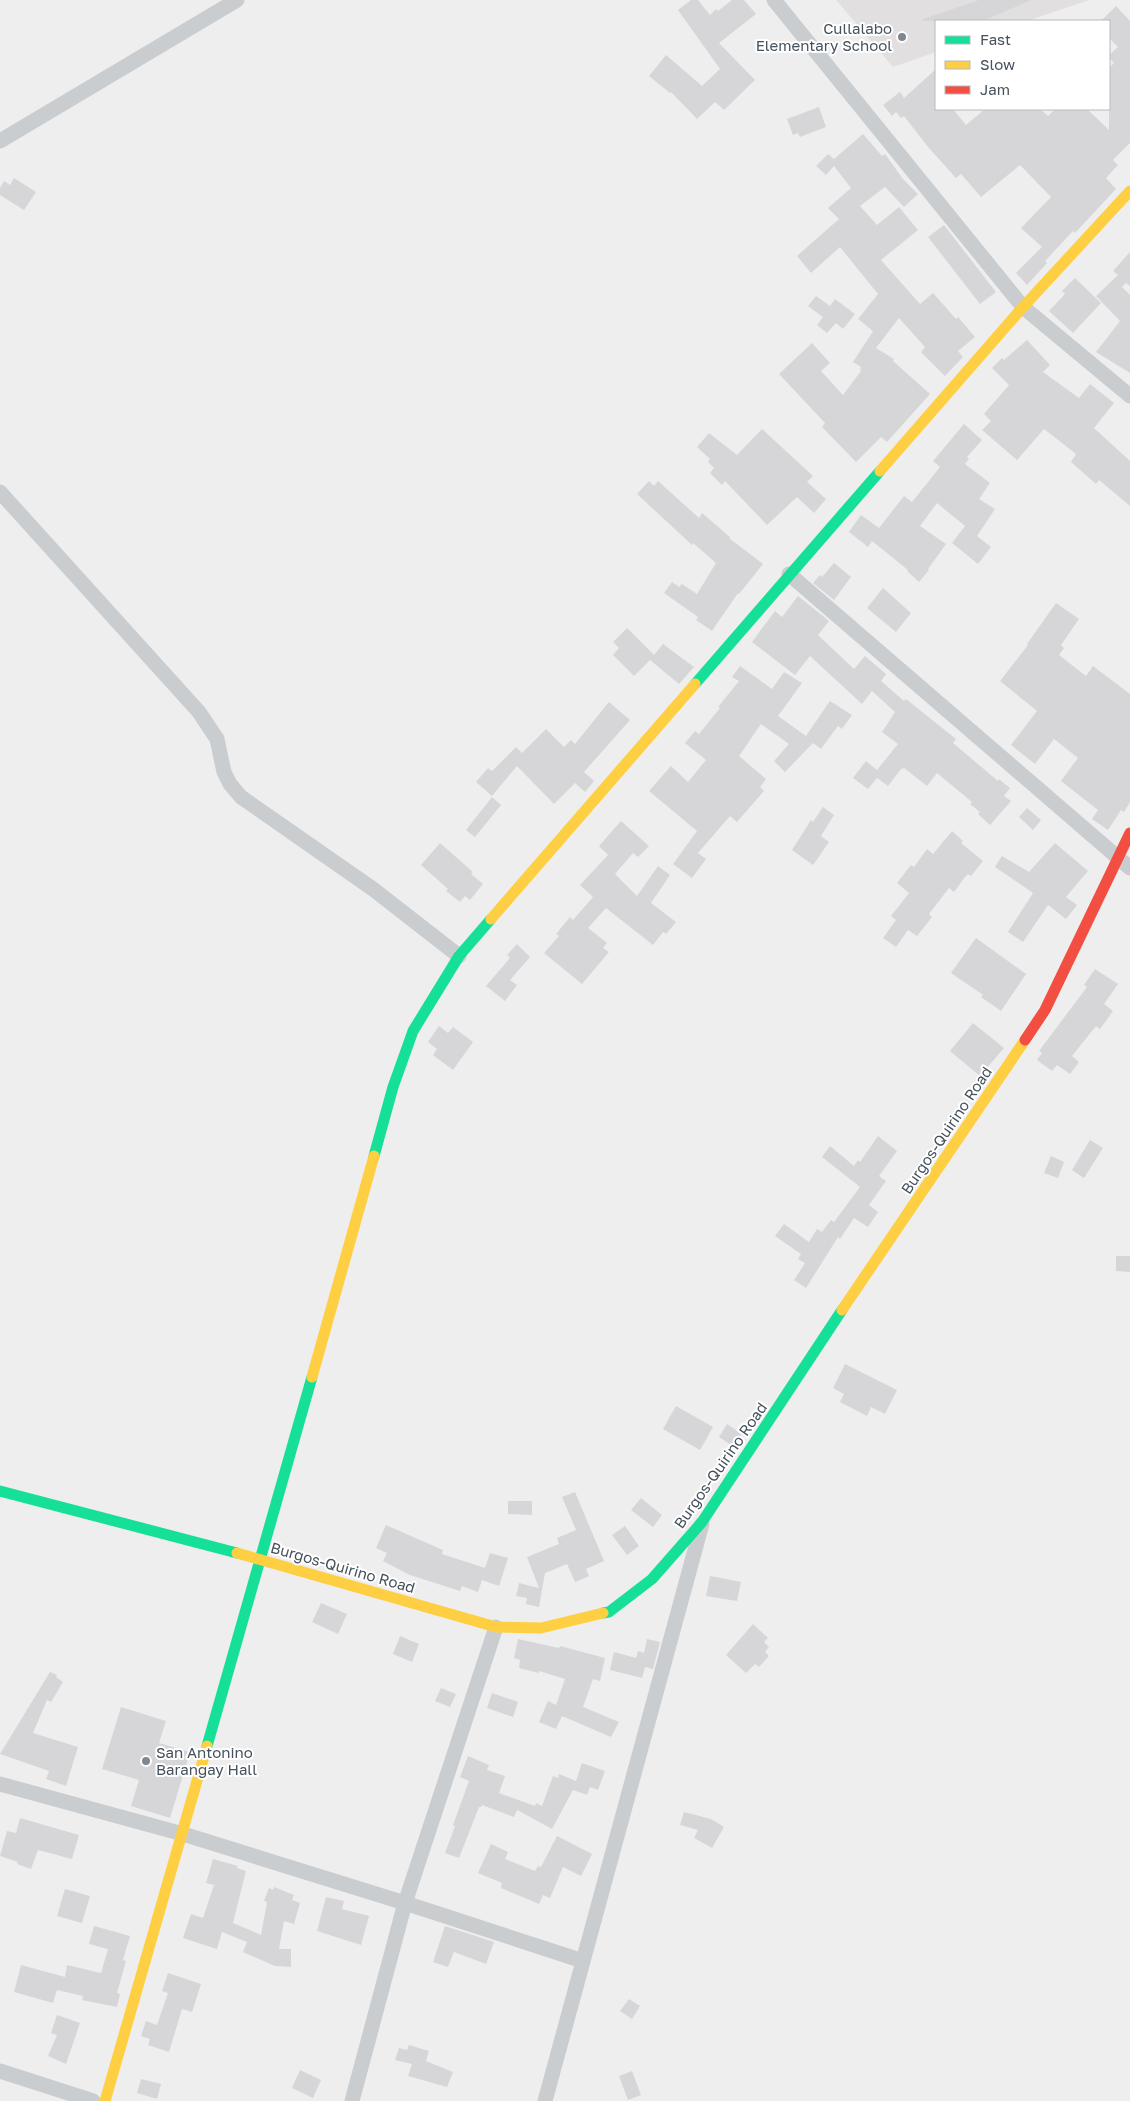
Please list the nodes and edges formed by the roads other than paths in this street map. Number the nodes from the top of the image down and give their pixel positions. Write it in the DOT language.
graph roads {
  1 [pos="237,0"];
  2 [pos="774,0"];
  3 [pos="0,141"];
  4 [pos="1130,191"];
  5 [pos="1023,308"];
  6 [pos="1130,396"];
  7 [pos="0,492"];
  8 [pos="789,574"];
  9 [pos="1130,833"];
  10 [pos="1117,859"];
  11 [pos="1130,868"];
  12 [pos="459,956"];
  13 [pos="0,1491"];
  14 [pos="702,1522"];
  15 [pos="262,1559"];
  16 [pos="496,1627"];
  17 [pos="0,1784"];
  18 [pos="183,1834"];
  19 [pos="405,1902"];
  20 [pos="583,1961"];
  21 [pos="0,2071"];
  22 [pos="93,2101"];
  23 [pos="105,2101"];
  24 [pos="352,2101"];
  25 [pos="544,2101"];
  1 -- 3 [label="street"];
  2 -- 5 [label="street"];
  4 -- 5 [label="street"];
  5 -- 6 [label="street"];
  5 -- 8 [label="street"];
  7 -- 12 [label="street"];
  8 -- 10 [label="street"];
  8 -- 12 [label="street"];
  9 -- 10 [label="street, Burgos-Quirino Road"];
  10 -- 11 [label="street"];
  10 -- 14 [label="street, Burgos-Quirino Road"];
  12 -- 15 [label="street"];
  13 -- 15 [label="street, Burgos-Quirino Road"];
  14 -- 16 [label="street, Burgos-Quirino Road"];
  14 -- 20 [label="street"];
  15 -- 16 [label="street, Burgos-Quirino Road"];
  15 -- 18 [label="street"];
  16 -- 19 [label="street"];
  17 -- 18 [label="street"];
  18 -- 19 [label="street"];
  18 -- 23 [label="street"];
  19 -- 20 [label="street"];
  19 -- 24 [label="street"];
  20 -- 25 [label="street"];
  21 -- 22 [label="street"];
}
